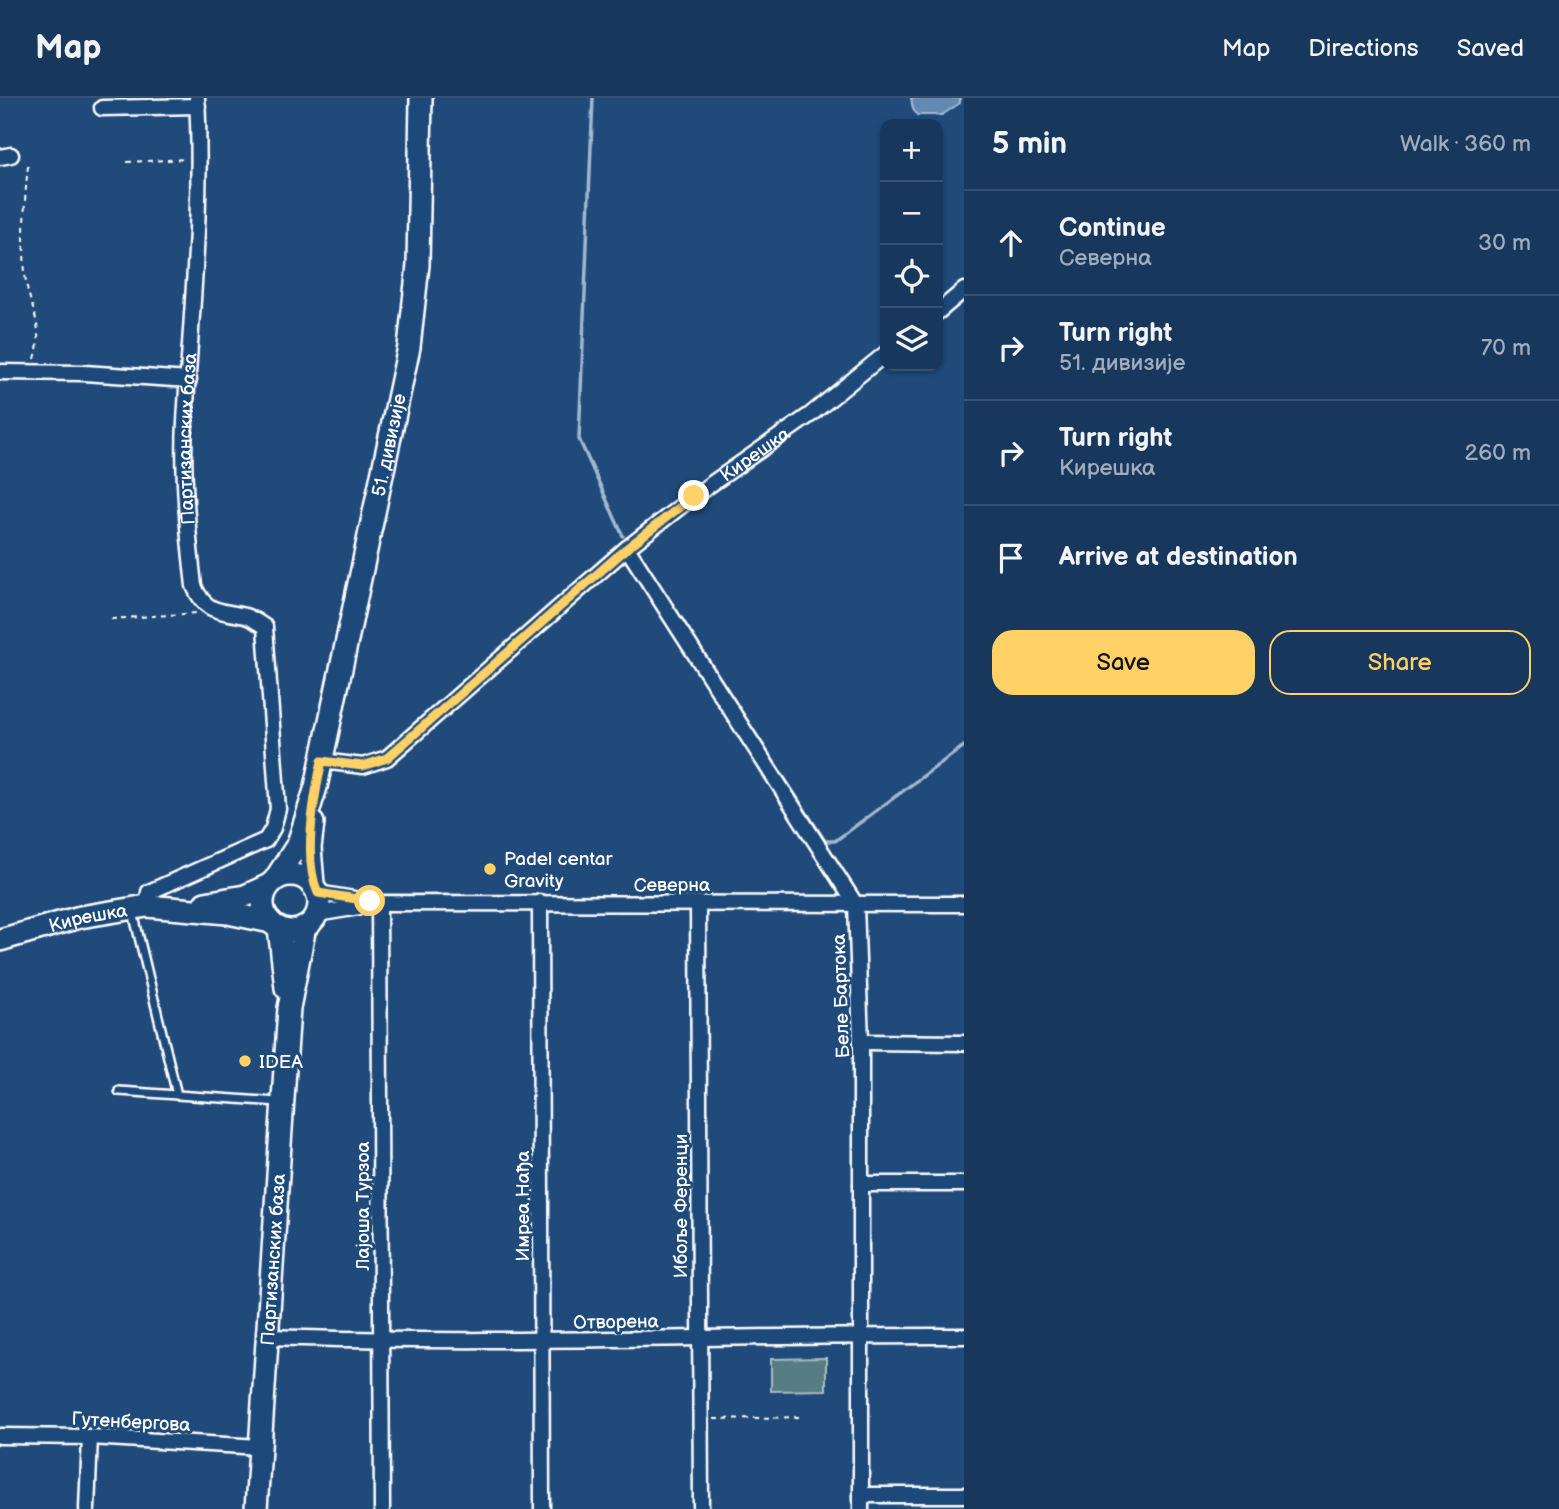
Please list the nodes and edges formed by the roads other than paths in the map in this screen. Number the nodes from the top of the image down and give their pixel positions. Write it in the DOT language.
graph roads {
  1 [pos="421,98"];
  2 [pos="197,102"];
  3 [pos="102,108"];
  4 [pos="964,290"];
  5 [pos="943,308"];
  6 [pos="880,358"];
  7 [pos="0,372"];
  8 [pos="189,380"];
  9 [pos="627,548"];
  10 [pos="322,761"];
  11 [pos="316,786"];
  12 [pos="273,882"];
  13 [pos="540,902"];
  14 [pos="379,903"];
  15 [pos="698,903"];
  16 [pos="964,904"];
  17 [pos="313,905"];
  18 [pos="856,905"];
  19 [pos="140,908"];
  20 [pos="178,908"];
  21 [pos="274,925"];
  22 [pos="0,940"];
  23 [pos="289,1008"];
  24 [pos="861,1042"];
  25 [pos="964,1043"];
  26 [pos="119,1091"];
  27 [pos="177,1095"];
  28 [pos="283,1102"];
  29 [pos="861,1184"];
  30 [pos="964,1184"];
  31 [pos="861,1336"];
  32 [pos="964,1336"];
  33 [pos="268,1337"];
  34 [pos="700,1340"];
  35 [pos="382,1341"];
  36 [pos="542,1341"];
  37 [pos="0,1436"];
  38 [pos="90,1437"];
  39 [pos="260,1447"];
  40 [pos="964,1496"];
  41 [pos="861,1502"];
  42 [pos="87,1509"];
  43 [pos="256,1509"];
  44 [pos="382,1509"];
  45 [pos="542,1509"];
  46 [pos="701,1509"];
  1 -- 10 [label="street, 51. дивизије"];
  2 -- 3 [label="street"];
  2 -- 8 [label="street, Партизанских база"];
  4 -- 5 [label="street"];
  6 -- 9 [label="street, Кирешка"];
  7 -- 8 [label="street"];
  8 -- 19 [label="street, Партизанских база"];
  9 -- 10 [label="street, Кирешка"];
  9 -- 18 [label="street"];
  10 -- 11 [label="street, 51. дивизије"];
  11 -- 12 [label="street, 51. дивизије"];
  11 -- 17 [label="street, 51. дивизије"];
  12 -- 17 [label="street"];
  12 -- 20 [label="street, Кирешка"];
  12 -- 21 [label="street"];
  13 -- 14 [label="street, Северна"];
  13 -- 15 [label="street, Северна"];
  13 -- 36 [label="street, Имреа Нађа"];
  14 -- 17 [label="street, Северна"];
  14 -- 17 [label="street, Северна"];
  14 -- 35 [label="street, Лајоша Турзоа"];
  15 -- 18 [label="street, Северна"];
  15 -- 34 [label="street, Ибоље Ференци"];
  16 -- 18 [label="street, Северна"];
  17 -- 21 [label="street"];
  17 -- 23 [label="street, Партизанских база"];
  18 -- 24 [label="street, Беле Бартока"];
  19 -- 20 [label="street, Кирешка"];
  19 -- 22 [label="street, Кирешка"];
  19 -- 27 [label="lane"];
  20 -- 21 [label="street, Кирешка"];
  21 -- 23 [label="street, Партизанских база"];
  23 -- 28 [label="street, Партизанских база"];
  24 -- 25 [label="street"];
  24 -- 29 [label="street, Беле Бартока"];
  26 -- 27 [label="lane"];
  27 -- 28 [label="lane"];
  28 -- 33 [label="street, Партизанских база"];
  29 -- 30 [label="street"];
  29 -- 31 [label="street, Беле Бартока"];
  31 -- 32 [label="street, Отворена"];
  31 -- 34 [label="street, Отворена"];
  31 -- 41 [label="street, Беле Бартока"];
  33 -- 35 [label="street, Отворена"];
  33 -- 39 [label="street, Партизанских база"];
  34 -- 36 [label="street, Отворена"];
  34 -- 46 [label="street, Ибоље Ференци"];
  35 -- 36 [label="street, Отворена"];
  35 -- 44 [label="street, Лајоша Турзоа"];
  36 -- 45 [label="street, Имреа Нађа"];
  37 -- 38 [label="street, Гутенбергова"];
  38 -- 39 [label="street, Гутенбергова"];
  38 -- 42 [label="street"];
  39 -- 43 [label="street, Партизанских база"];
  40 -- 41 [label="street"];
}
